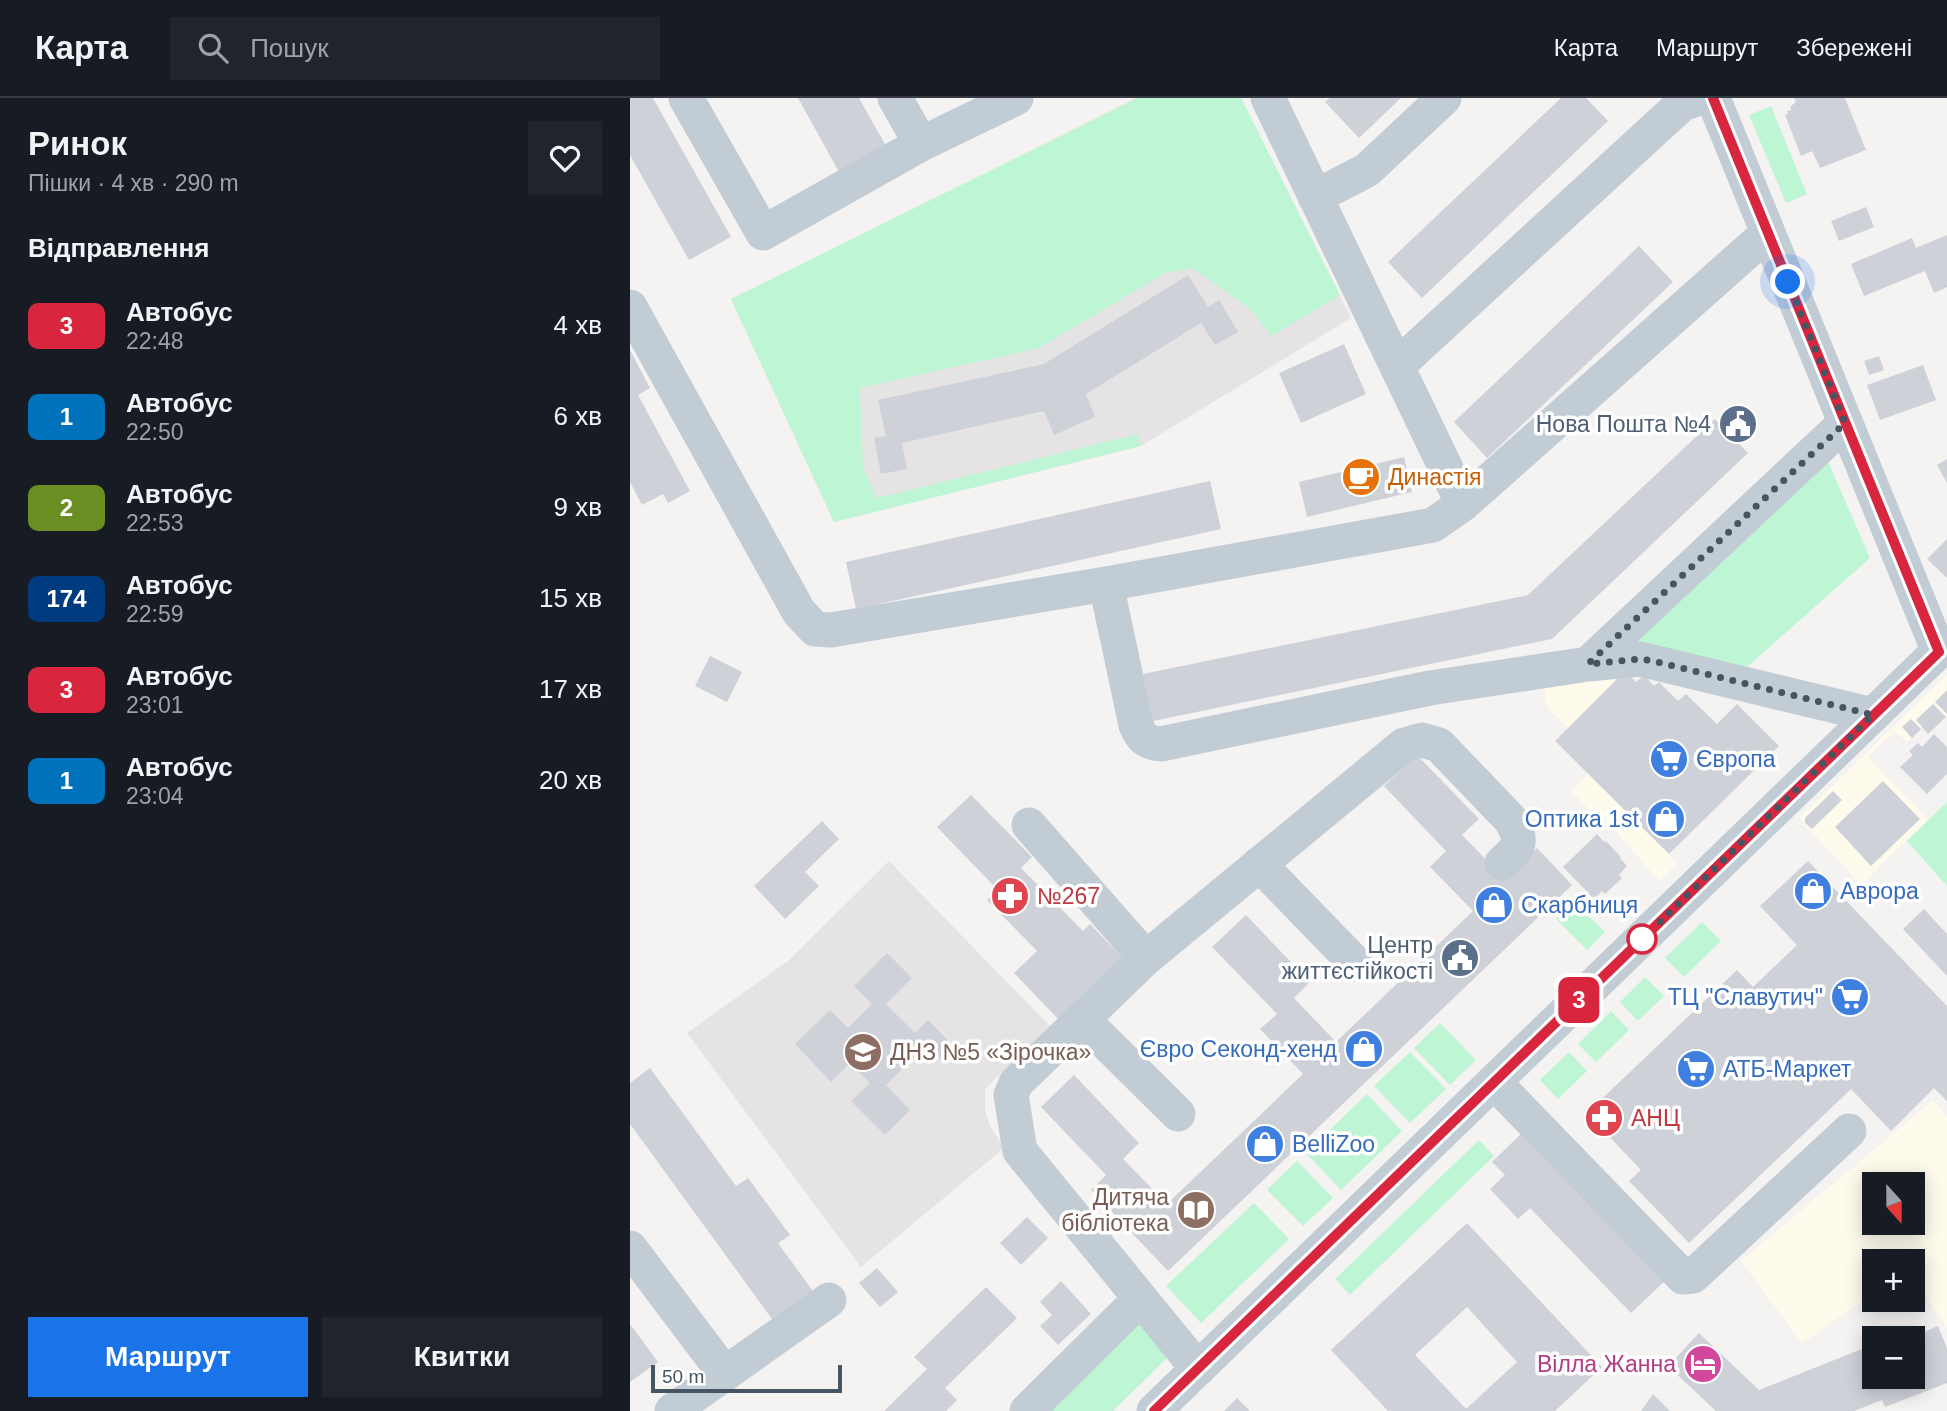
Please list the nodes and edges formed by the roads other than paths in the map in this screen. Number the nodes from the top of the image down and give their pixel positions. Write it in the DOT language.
graph roads {
  1 [pos="686,98"];
  2 [pos="895,98"];
  3 [pos="1016,98"];
  4 [pos="1268,98"];
  5 [pos="1444,98"];
  6 [pos="1700,98"];
  7 [pos="1713,98"];
  8 [pos="920,144"];
  9 [pos="1315,197"];
  10 [pos="1768,233"];
  11 [pos="630,307"];
  12 [pos="1397,366"];
  13 [pos="1845,423"];
  14 [pos="1463,504"];
  15 [pos="1106,584"];
  16 [pos="1943,647"];
  17 [pos="1588,664"];
  18 [pos="1873,715"];
  19 [pos="1029,825"];
  20 [pos="1502,863"];
  21 [pos="1259,864"];
  22 [pos="1146,958"];
  23 [pos="1356,964"];
  24 [pos="1082,1019"];
  25 [pos="1494,1083"];
  26 [pos="1178,1114"];
  27 [pos="1849,1132"];
  28 [pos="630,1248"];
  29 [pos="1140,1299"];
  30 [pos="829,1300"];
  31 [pos="1198,1368"];
  32 [pos="725,1374"];
  33 [pos="672,1411"];
  34 [pos="1027,1411"];
  35 [pos="1154,1411"];
  1 -- 8 [label="street"];
  2 -- 8 [label="street"];
  3 -- 8 [label="street"];
  4 -- 9 [label="street"];
  5 -- 9 [label="street"];
  6 -- 12 [label="street"];
  7 -- 10 [label="street"];
  9 -- 12 [label="street"];
  10 -- 13 [label="street"];
  10 -- 14 [label="street"];
  11 -- 15 [label="street"];
  12 -- 14 [label="street"];
  13 -- 16 [label="street"];
  13 -- 17 [label="street"];
  14 -- 15 [label="street"];
  15 -- 17 [label="street"];
  16 -- 18 [label="street"];
  17 -- 18 [label="street"];
  18 -- 25 [label="street"];
  19 -- 22 [label="street"];
  20 -- 21 [label="street"];
  21 -- 22 [label="street"];
  21 -- 23 [label="street"];
  22 -- 24 [label="street"];
  24 -- 26 [label="street"];
  24 -- 29 [label="street"];
  25 -- 27 [label="street"];
  25 -- 31 [label="street"];
  28 -- 32 [label="street"];
  29 -- 31 [label="street"];
  29 -- 34 [label="street"];
  30 -- 32 [label="street"];
  31 -- 35 [label="street"];
  32 -- 33 [label="street"];
}
